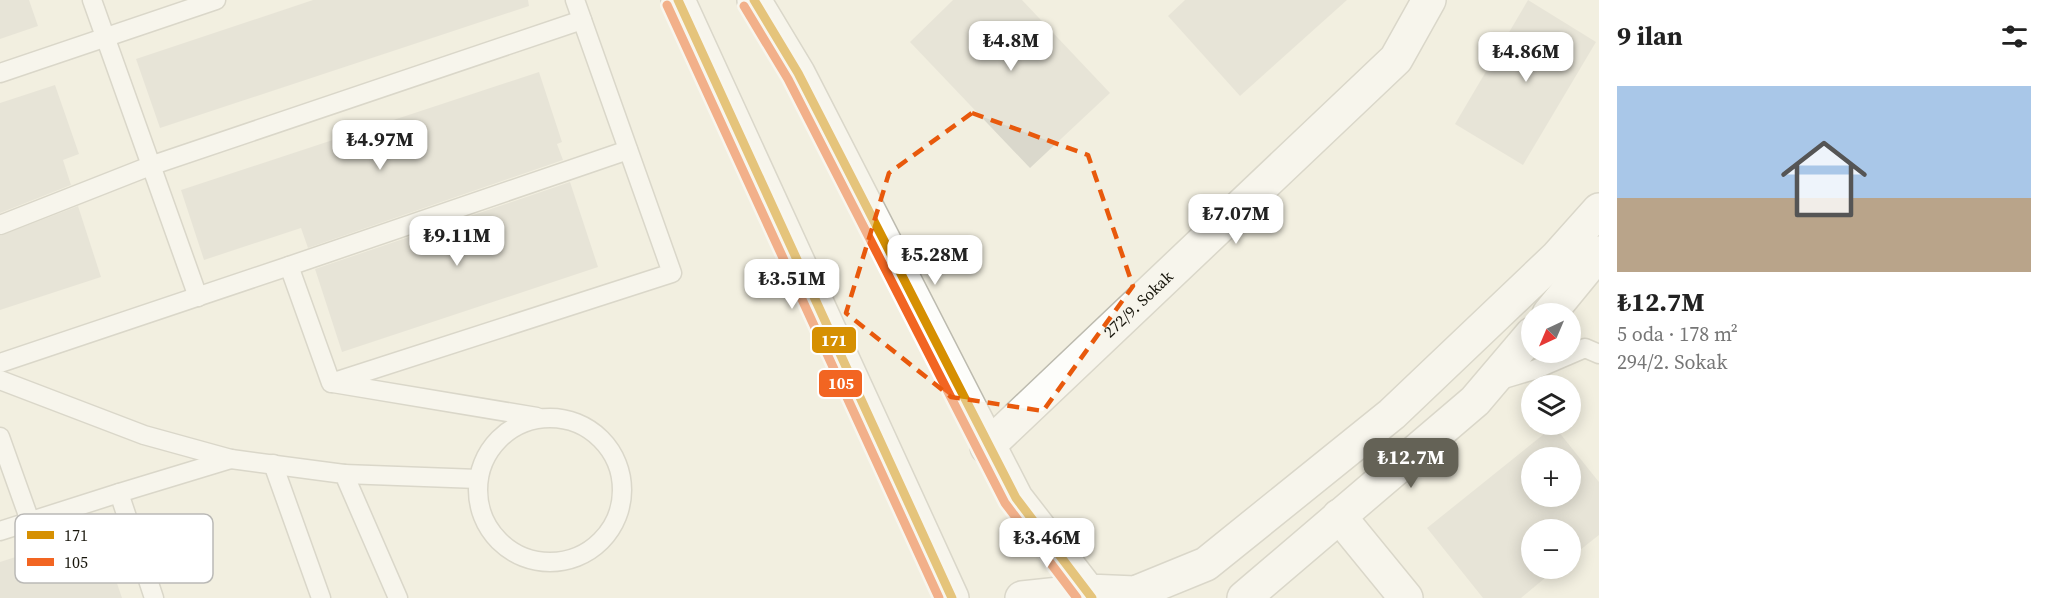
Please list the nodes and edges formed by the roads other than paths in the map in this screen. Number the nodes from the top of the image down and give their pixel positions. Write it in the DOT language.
graph roads {
  1 [pos="92,0"];
  2 [pos="216,0"];
  3 [pos="575,0"];
  4 [pos="678,0"];
  5 [pos="754,0"];
  6 [pos="1429,0"];
  7 [pos="582,20"];
  8 [pos="105,37"];
  9 [pos="0,73"];
  10 [pos="628,150"];
  11 [pos="150,166"];
  12 [pos="1599,210"];
  13 [pos="0,225"];
  14 [pos="1599,254"];
  15 [pos="289,266"];
  16 [pos="198,297"];
  17 [pos="1558,303"];
  18 [pos="1521,347"];
  19 [pos="1599,354"];
  20 [pos="0,363"];
  21 [pos="0,380"];
  22 [pos="331,383"];
  23 [pos="1491,383"];
  24 [pos="541,418"];
  25 [pos="0,436"];
  26 [pos="987,447"];
  27 [pos="231,459"];
  28 [pos="273,464"];
  29 [pos="344,474"];
  30 [pos="478,479"];
  31 [pos="118,493"];
  32 [pos="28,514"];
  33 [pos="52,514"];
  34 [pos="125,514"];
  35 [pos="1339,516"];
  36 [pos="15,526"];
  37 [pos="0,531"];
  38 [pos="149,583"];
  39 [pos="1090,594"];
  40 [pos="154,598"];
  41 [pos="321,598"];
  42 [pos="398,598"];
  43 [pos="952,598"];
  44 [pos="1022,598"];
  45 [pos="1244,598"];
  46 [pos="1406,598"];
  1 -- 8 [label="lane"];
  2 -- 8 [label="lane"];
  3 -- 7 [label="lane"];
  4 -- 43 [label="street"];
  5 -- 26 [label="street"];
  6 -- 26 [label="street, 272/9. Sokak"];
  7 -- 10 [label="lane"];
  7 -- 11 [label="lane"];
  8 -- 9 [label="lane"];
  8 -- 11 [label="lane"];
  10 -- 15 [label="lane"];
  10 -- 22 [label="lane"];
  11 -- 13 [label="lane"];
  11 -- 16 [label="lane"];
  12 -- 39 [label="street"];
  14 -- 17 [label="street"];
  15 -- 16 [label="lane"];
  15 -- 22 [label="lane"];
  16 -- 20 [label="lane"];
  18 -- 23 [label="street"];
  19 -- 23 [label="lane"];
  21 -- 27 [label="lane"];
  22 -- 24 [label="lane"];
  23 -- 35 [label="street"];
  24 -- 30 [label="lane"];
  24 -- 30 [label="lane"];
  25 -- 32 [label="lane"];
  26 -- 39 [label="street"];
  27 -- 28 [label="lane"];
  27 -- 31 [label="lane"];
  28 -- 29 [label="lane"];
  28 -- 41 [label="lane"];
  29 -- 30 [label="lane"];
  29 -- 42 [label="lane"];
  31 -- 33 [label="lane"];
  31 -- 34 [label="lane"];
  35 -- 45 [label="street"];
  35 -- 46 [label="street"];
  36 -- 37 [label="lane"];
  38 -- 40 [label="lane"];
  39 -- 44 [label="street"];
}
